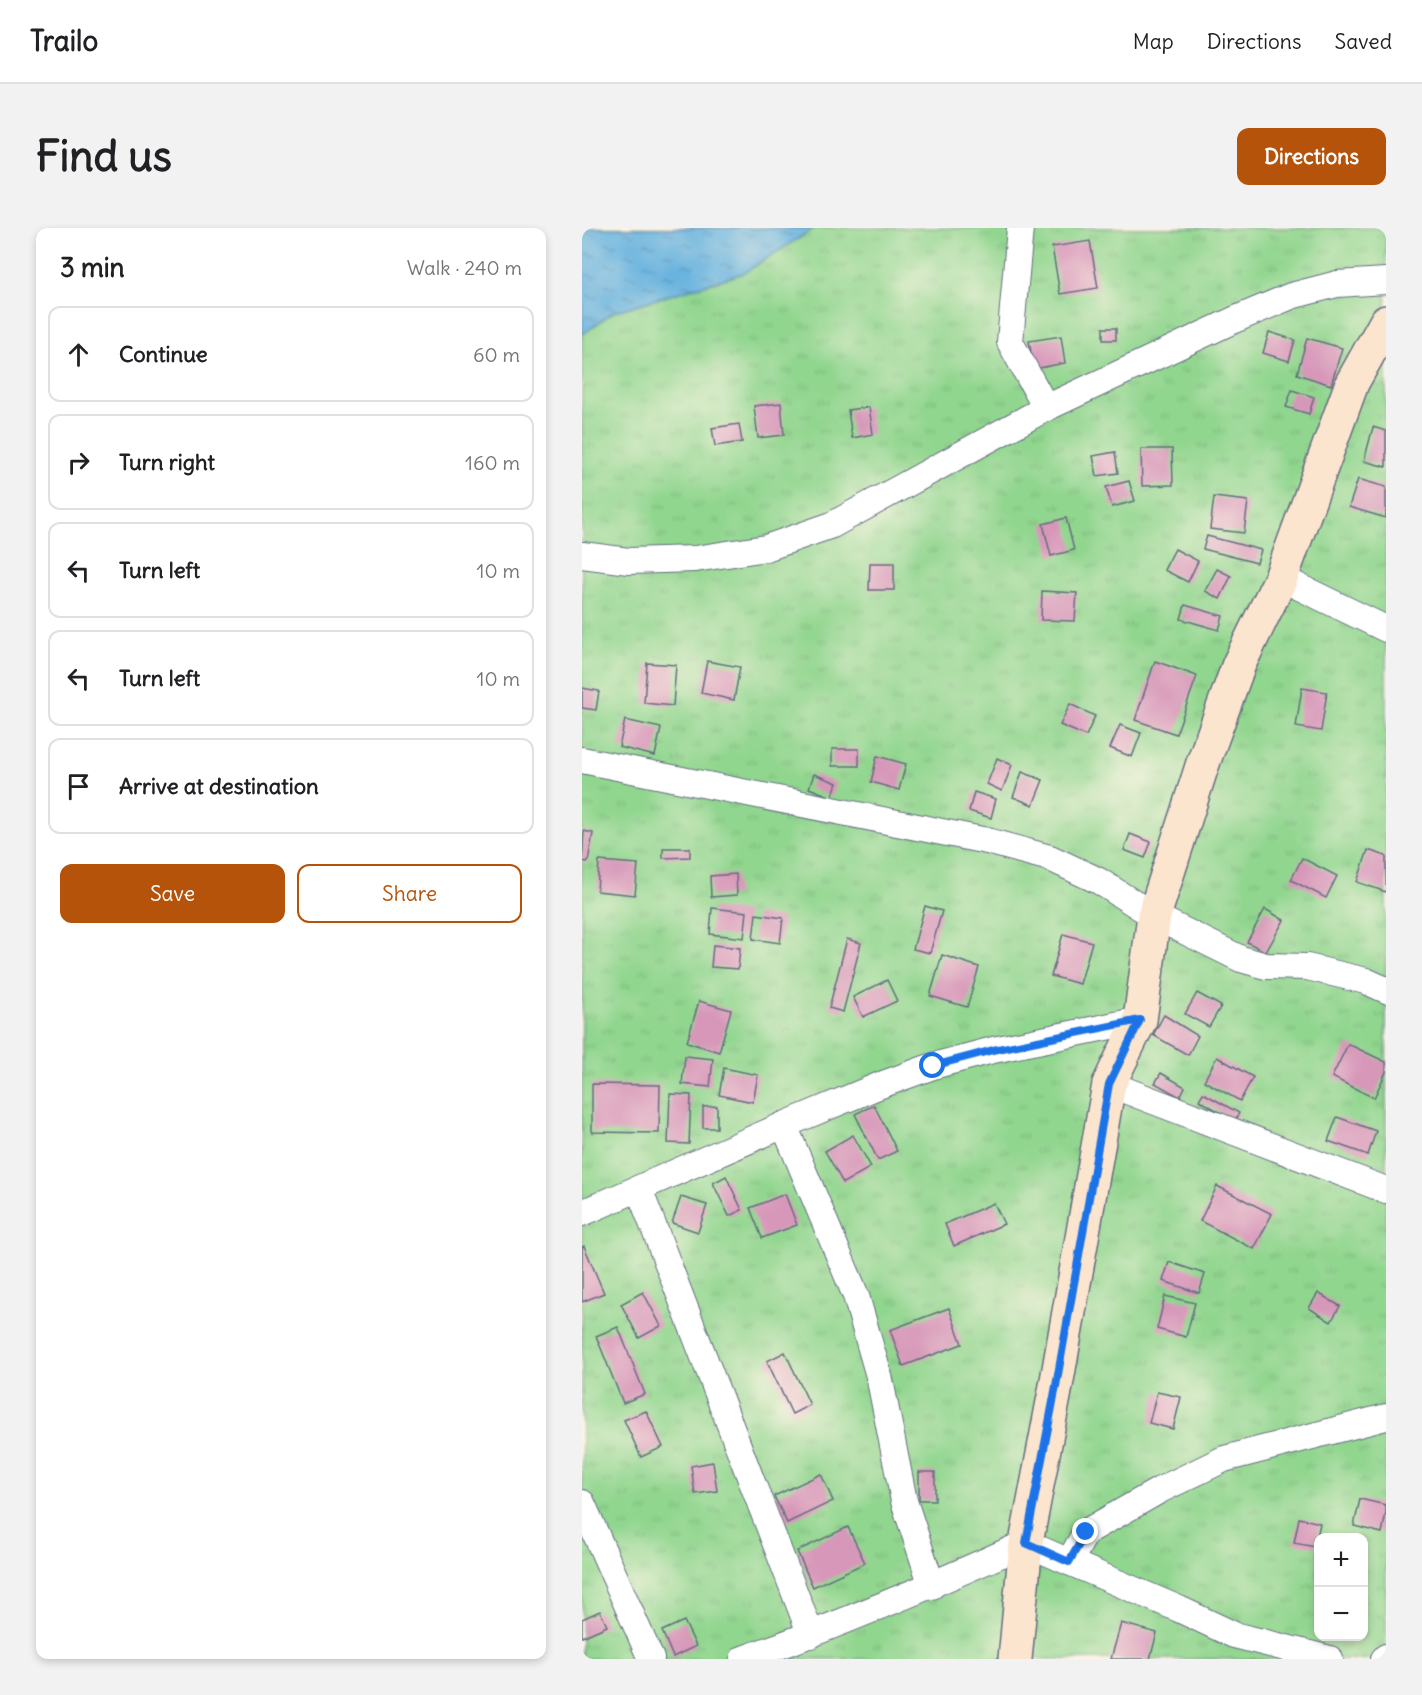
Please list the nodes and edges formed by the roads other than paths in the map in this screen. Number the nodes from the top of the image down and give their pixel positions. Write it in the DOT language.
graph roads {
  1 [pos="1020,228"];
  2 [pos="1386,281"];
  3 [pos="1386,322"];
  4 [pos="1046,408"];
  5 [pos="584,557"];
  6 [pos="1281,578"];
  7 [pos="1386,629"];
  8 [pos="582,760"];
  9 [pos="1155,916"];
  10 [pos="1386,990"];
  11 [pos="1140,1020"];
  12 [pos="1109,1084"];
  13 [pos="784,1125"];
  14 [pos="639,1189"];
  15 [pos="1386,1190"];
  16 [pos="582,1213"];
  17 [pos="1385,1420"];
  18 [pos="582,1503"];
  19 [pos="1026,1543"];
  20 [pos="1069,1562"];
  21 [pos="932,1586"];
  22 [pos="811,1635"];
  23 [pos="651,1659"];
  24 [pos="743,1659"];
  25 [pos="1015,1659"];
  26 [pos="1330,1659"];
  1 -- 4 [label="street"];
  2 -- 4 [label="street"];
  3 -- 6 [label="main road"];
  4 -- 5 [label="street"];
  6 -- 7 [label="street"];
  6 -- 9 [label="main road"];
  8 -- 9 [label="street"];
  9 -- 10 [label="street"];
  9 -- 11 [label="main road"];
  11 -- 12 [label="main road"];
  11 -- 13 [label="street"];
  12 -- 15 [label="street"];
  12 -- 19 [label="main road"];
  13 -- 14 [label="street"];
  13 -- 21 [label="street"];
  14 -- 16 [label="street"];
  14 -- 22 [label="street"];
  17 -- 20 [label="street"];
  18 -- 23 [label="street"];
  19 -- 20 [label="street"];
  19 -- 21 [label="street"];
  19 -- 25 [label="main road"];
  20 -- 26 [label="street"];
  21 -- 22 [label="street"];
  22 -- 24 [label="street"];
}
